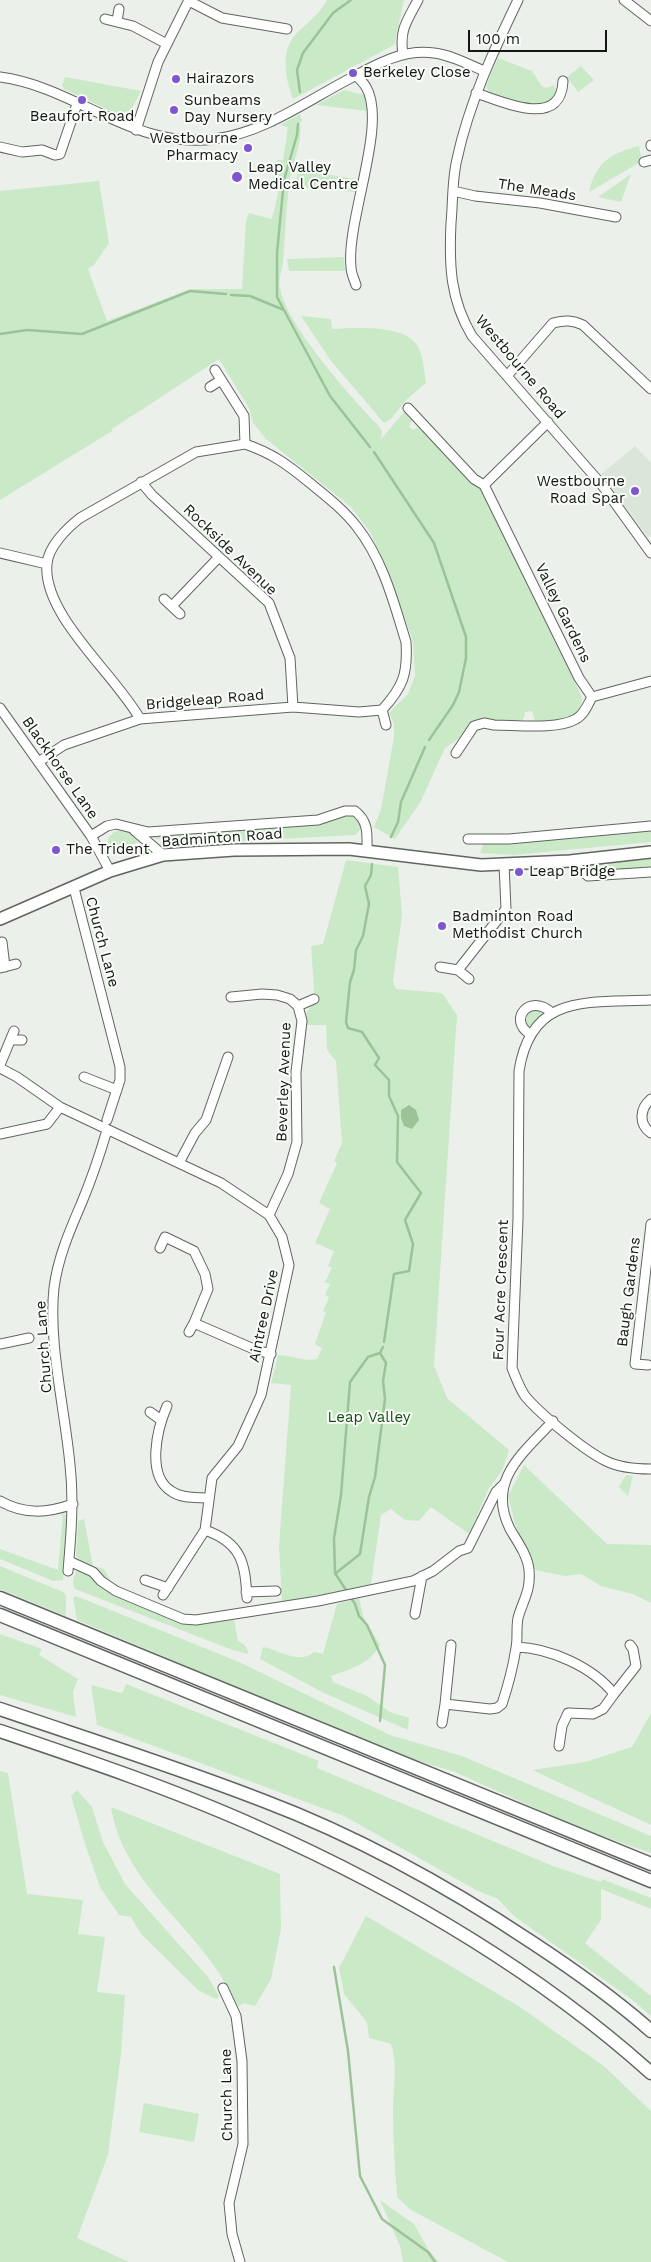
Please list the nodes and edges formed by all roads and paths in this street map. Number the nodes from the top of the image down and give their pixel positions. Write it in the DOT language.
graph roads {
  1 [pos="418,0"];
  2 [pos="518,0"];
  3 [pos="624,0"];
  4 [pos="189,1"];
  5 [pos="119,9"];
  6 [pos="649,15"];
  7 [pos="104,19"];
  8 [pos="117,21"];
  9 [pos="287,29"];
  10 [pos="165,43"];
  11 [pos="403,54"];
  12 [pos="484,71"];
  13 [pos="356,75"];
  14 [pos="0,77"];
  15 [pos="563,81"];
  16 [pos="476,93"];
  17 [pos="77,104"];
  18 [pos="136,130"];
  19 [pos="0,147"];
  20 [pos="453,191"];
  21 [pos="616,217"];
  22 [pos="356,285"];
  23 [pos="215,370"];
  24 [pos="506,376"];
  25 [pos="221,380"];
  26 [pos="210,387"];
  27 [pos="651,389"];
  28 [pos="408,408"];
  29 [pos="548,422"];
  30 [pos="245,444"];
  31 [pos="141,482"];
  32 [pos="484,484"];
  33 [pos="0,553"];
  34 [pos="651,553"];
  35 [pos="219,558"];
  36 [pos="47,564"];
  37 [pos="164,599"];
  38 [pos="172,606"];
  39 [pos="180,614"];
  40 [pos="651,681"];
  41 [pos="592,697"];
  42 [pos="292,707"];
  43 [pos="0,708"];
  44 [pos="382,710"];
  45 [pos="140,719"];
  46 [pos="386,725"];
  47 [pos="456,753"];
  48 [pos="40,761"];
  49 [pos="651,826"];
  50 [pos="132,828"];
  51 [pos="91,836"];
  52 [pos="468,839"];
  53 [pos="367,851"];
  54 [pos="651,852"];
  55 [pos="163,855"];
  56 [pos="570,861"];
  57 [pos="504,864"];
  58 [pos="110,871"];
  59 [pos="651,872"];
  60 [pos="74,888"];
  61 [pos="0,919"];
  62 [pos="2,942"];
  63 [pos="16,964"];
  64 [pos="440,967"];
  65 [pos="3,968"];
  66 [pos="458,970"];
  67 [pos="469,979"];
  68 [pos="231,997"];
  69 [pos="314,999"];
  70 [pos="651,1000"];
  71 [pos="298,1006"];
  72 [pos="552,1013"];
  73 [pos="530,1034"];
  74 [pos="22,1040"];
  75 [pos="228,1057"];
  76 [pos="0,1067"];
  77 [pos="84,1077"];
  78 [pos="117,1090"];
  79 [pos="651,1099"];
  80 [pos="60,1107"];
  81 [pos="107,1125"];
  82 [pos="651,1133"];
  83 [pos="0,1134"];
  84 [pos="179,1163"];
  85 [pos="269,1215"];
  86 [pos="651,1224"];
  87 [pos="649,1247"];
  88 [pos="160,1248"];
  89 [pos="194,1323"];
  90 [pos="188,1332"];
  91 [pos="29,1338"];
  92 [pos="0,1344"];
  93 [pos="271,1354"];
  94 [pos="648,1365"];
  95 [pos="167,1406"];
  96 [pos="150,1412"];
  97 [pos="161,1420"];
  98 [pos="553,1421"];
  99 [pos="651,1469"];
  100 [pos="504,1484"];
  101 [pos="209,1498"];
  102 [pos="0,1501"];
  103 [pos="73,1504"];
  104 [pos="205,1530"];
  105 [pos="69,1561"];
  106 [pos="68,1571"];
  107 [pos="422,1576"];
  108 [pos="145,1580"];
  109 [pos="276,1591"];
  110 [pos="0,1598"];
  111 [pos="415,1614"];
  112 [pos="0,1615"];
  113 [pos="451,1645"];
  114 [pos="630,1645"];
  115 [pos="516,1647"];
  116 [pos="614,1694"];
  117 [pos="445,1704"];
  118 [pos="0,1709"];
  119 [pos="442,1723"];
  120 [pos="0,1731"];
  121 [pos="559,1746"];
  122 [pos="651,1864"];
  123 [pos="651,1881"];
  124 [pos="223,1988"];
  125 [pos="651,2031"];
  126 [pos="651,2073"];
  127 [pos="240,2262"];
  1 -- 11 [label="street"];
  2 -- 12 [label="street, Westbourne Road"];
  3 -- 6 [label="street"];
  4 -- 9 [label="street"];
  4 -- 10 [label="street"];
  5 -- 8 [label="street"];
  7 -- 8 [label="street"];
  8 -- 10 [label="street"];
  10 -- 18 [label="street"];
  11 -- 12 [label="street"];
  11 -- 13 [label="street"];
  12 -- 16 [label="street, Westbourne Road"];
  13 -- 18 [label="street"];
  13 -- 22 [label="street"];
  14 -- 17 [label="street"];
  15 -- 16 [label="street"];
  16 -- 20 [label="street, Westbourne Road"];
  17 -- 18 [label="street"];
  17 -- 19 [label="street"];
  20 -- 21 [label="street, The Meads"];
  20 -- 24 [label="street, Westbourne Road"];
  23 -- 25 [label="street"];
  24 -- 27 [label="street"];
  24 -- 29 [label="street, Westbourne Road"];
  25 -- 26 [label="street"];
  25 -- 30 [label="street"];
  28 -- 32 [label="street, Valley Gardens"];
  29 -- 32 [label="street"];
  29 -- 34 [label="street, Westbourne Road"];
  30 -- 31 [label="street"];
  30 -- 44 [label="street"];
  31 -- 35 [label="street, Rockside Avenue"];
  31 -- 36 [label="street"];
  32 -- 41 [label="street, Valley Gardens"];
  33 -- 36 [label="street"];
  35 -- 38 [label="street"];
  35 -- 42 [label="street, Rockside Avenue"];
  36 -- 45 [label="street"];
  37 -- 38 [label="street"];
  38 -- 39 [label="street"];
  40 -- 41 [label="street"];
  41 -- 47 [label="street"];
  42 -- 44 [label="street, Bridgeleap Road"];
  42 -- 45 [label="street, Bridgeleap Road"];
  43 -- 48 [label="street, Blackhorse Lane"];
  44 -- 46 [label="street"];
  45 -- 48 [label="street, Bridgeleap Road"];
  48 -- 51 [label="street, Blackhorse Lane"];
  49 -- 52 [label="street"];
  50 -- 51 [label="street, Badminton Road"];
  50 -- 53 [label="street, Badminton Road"];
  50 -- 55 [label="street"];
  51 -- 58 [label="street, Blackhorse Lane"];
  53 -- 55 [label="main road, Badminton Road"];
  53 -- 57 [label="main road, Badminton Road"];
  54 -- 56 [label="main road, Badminton Road"];
  55 -- 58 [label="main road, Badminton Road"];
  56 -- 57 [label="main road, Badminton Road"];
  56 -- 59 [label="street"];
  57 -- 66 [label="street"];
  58 -- 60 [label="main road, Badminton Road"];
  60 -- 61 [label="main road, Badminton Road"];
  60 -- 78 [label="street, Church Lane"];
  62 -- 65 [label="street"];
  63 -- 65 [label="street"];
  64 -- 66 [label="street"];
  66 -- 67 [label="street"];
  68 -- 71 [label="street, Beverley Avenue"];
  69 -- 71 [label="street, Beverley Avenue"];
  70 -- 72 [label="street, Four Acre Crescent"];
  71 -- 85 [label="street, Beverley Avenue"];
  72 -- 73 [label="street, Four Acre Crescent"];
  72 -- 73 [label="street"];
  73 -- 98 [label="street, Four Acre Crescent"];
  74 -- 76 [label="street"];
  75 -- 84 [label="street"];
  76 -- 80 [label="street, Aintree Drive"];
  77 -- 78 [label="street"];
  78 -- 81 [label="street, Church Lane"];
  79 -- 82 [label="street"];
  80 -- 81 [label="street, Aintree Drive"];
  80 -- 83 [label="street"];
  81 -- 84 [label="street, Aintree Drive"];
  81 -- 103 [label="street, Church Lane"];
  84 -- 85 [label="street, Aintree Drive"];
  85 -- 93 [label="street, Aintree Drive"];
  86 -- 87 [label="street, Baugh Gardens"];
  87 -- 94 [label="street, Baugh Gardens"];
  88 -- 89 [label="street"];
  89 -- 90 [label="street"];
  89 -- 93 [label="street"];
  91 -- 92 [label="street"];
  93 -- 101 [label="street, Aintree Drive"];
  95 -- 97 [label="street"];
  96 -- 97 [label="street"];
  97 -- 101 [label="street"];
  98 -- 99 [label="street, Four Acre Crescent"];
  98 -- 100 [label="street"];
  100 -- 107 [label="street"];
  100 -- 115 [label="street"];
  101 -- 104 [label="street, Aintree Drive"];
  102 -- 103 [label="street"];
  103 -- 105 [label="street, Church Lane"];
  104 -- 108 [label="street, Aintree Drive"];
  104 -- 109 [label="street"];
  105 -- 106 [label="street, Church Lane"];
  105 -- 107 [label="street"];
  107 -- 111 [label="street"];
  110 -- 122 [label="highway"];
  112 -- 123 [label="highway"];
  113 -- 117 [label="street"];
  114 -- 116 [label="street"];
  115 -- 116 [label="street"];
  115 -- 117 [label="street"];
  116 -- 121 [label="street"];
  117 -- 119 [label="street"];
  118 -- 125 [label="highway"];
  120 -- 126 [label="highway"];
  124 -- 127 [label="street, Church Lane"];
}
